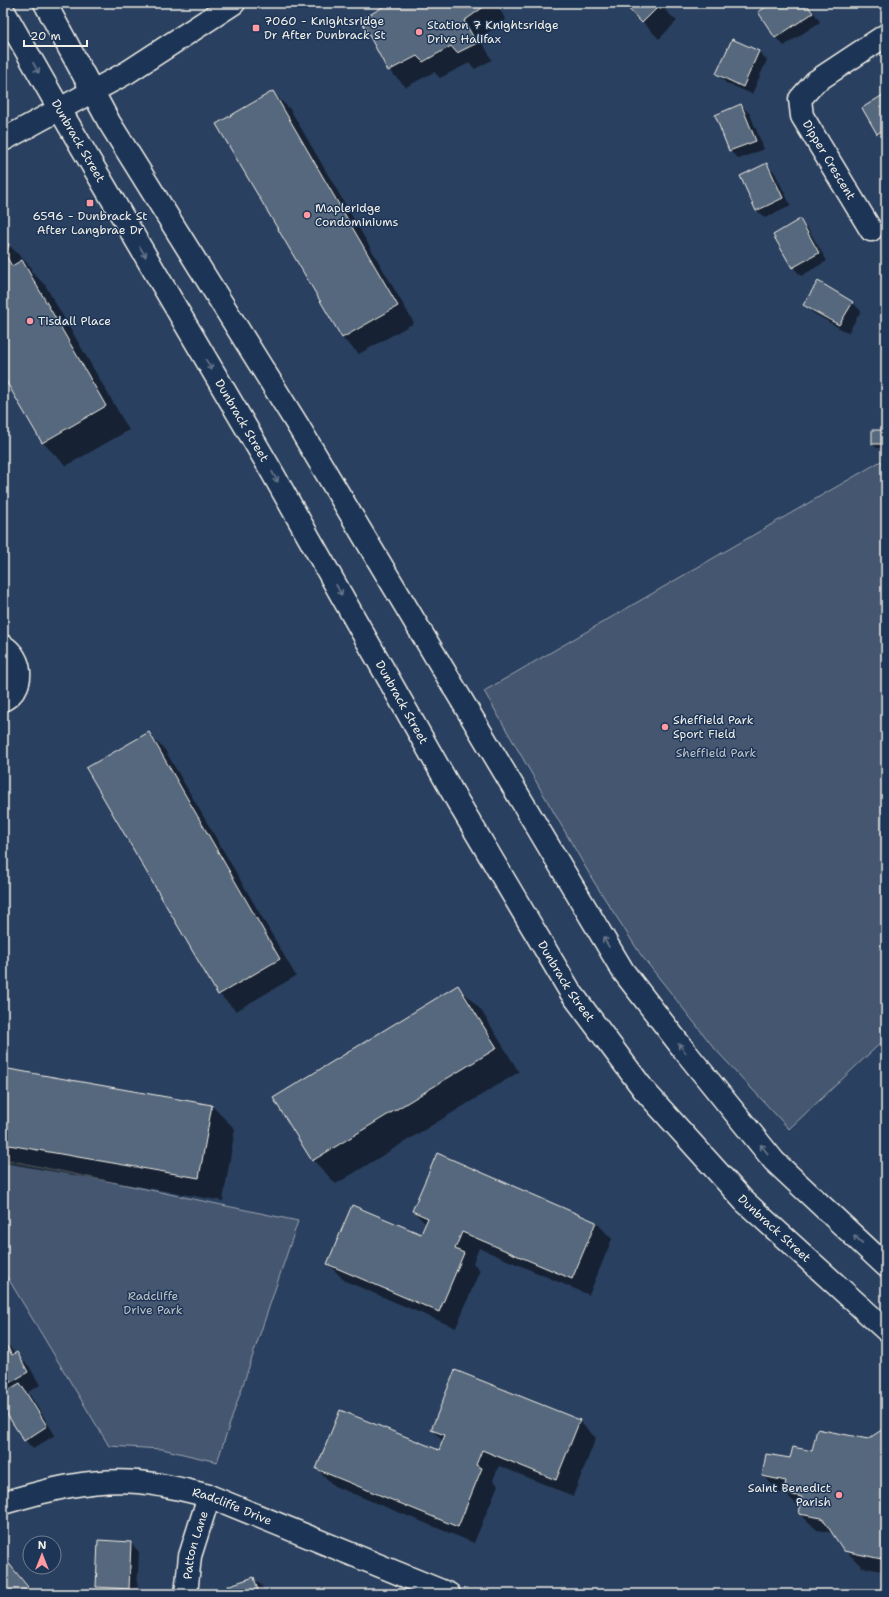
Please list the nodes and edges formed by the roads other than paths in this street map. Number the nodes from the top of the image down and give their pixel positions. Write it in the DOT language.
graph roads {
  1 [pos="45,3"];
  2 [pos="234,3"];
  3 [pos="3,10"];
  4 [pos="886,36"];
  5 [pos="92,92"];
  6 [pos="60,110"];
  7 [pos="3,140"];
  8 [pos="871,230"];
  9 [pos="3,646"];
  10 [pos="3,700"];
  11 [pos="886,1266"];
  12 [pos="886,1330"];
  13 [pos="209,1496"];
  14 [pos="3,1503"];
  15 [pos="186,1594"];
  16 [pos="449,1594"];
  1 -- 5 [label="main road"];
  2 -- 5 [label="main road"];
  3 -- 6 [label="main road, Dunbrack Street, one-way"];
  4 -- 8 [label="main road, Dipper Crescent"];
  5 -- 6 [label="main road"];
  11 -- 5 [label="main road, one-way"];
  6 -- 7 [label="main road"];
  6 -- 12 [label="main road, Dunbrack Street, one-way"];
  9 -- 10 [label="main road"];
  13 -- 14 [label="main road, Radcliffe Drive"];
  13 -- 15 [label="main road, Patton Lane"];
  13 -- 16 [label="main road, Radcliffe Drive"];
}
